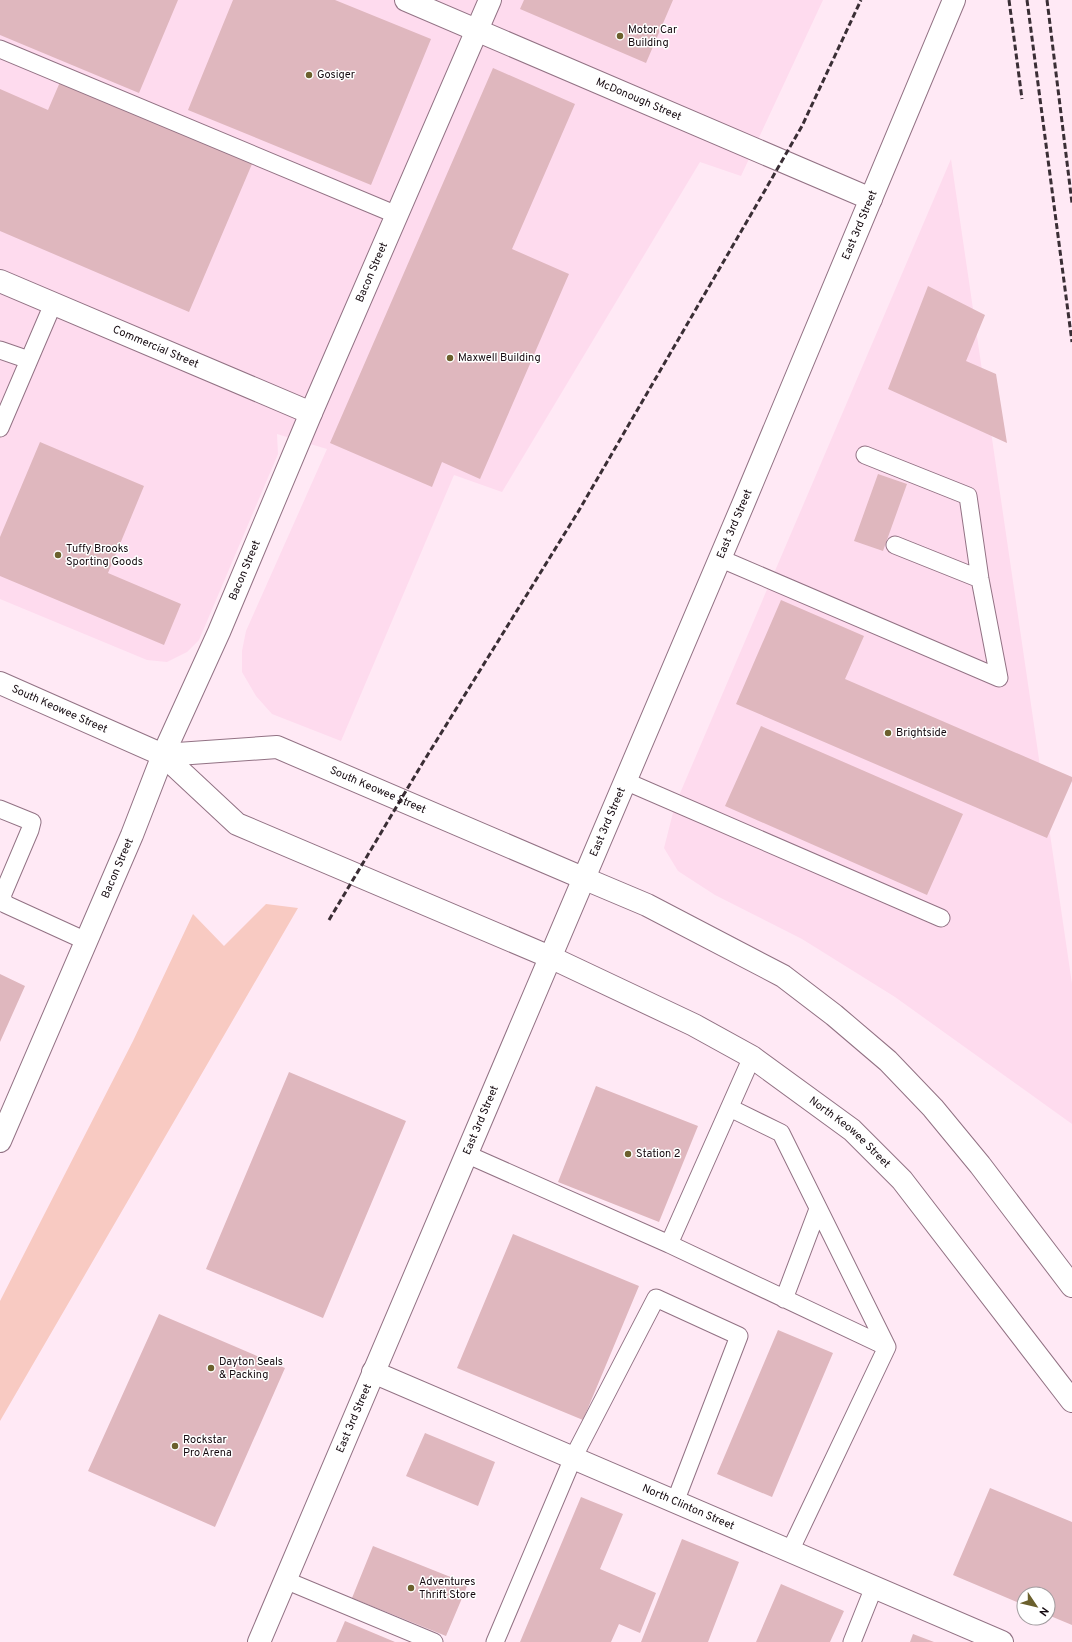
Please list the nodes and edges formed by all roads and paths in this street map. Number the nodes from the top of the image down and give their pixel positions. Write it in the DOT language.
graph roads {
  1 [pos="406,0"];
  2 [pos="490,0"];
  3 [pos="954,0"];
  4 [pos="477,30"];
  5 [pos="0,49"];
  6 [pos="871,199"];
  7 [pos="397,215"];
  8 [pos="0,281"];
  9 [pos="53,304"];
  10 [pos="0,350"];
  11 [pos="29,360"];
  12 [pos="311,413"];
  13 [pos="0,428"];
  14 [pos="865,455"];
  15 [pos="895,545"];
  16 [pos="719,558"];
  17 [pos="980,578"];
  18 [pos="0,684"];
  19 [pos="164,755"];
  20 [pos="625,781"];
  21 [pos="0,809"];
  22 [pos="583,878"];
  23 [pos="941,918"];
  24 [pos="86,941"];
  25 [pos="550,957"];
  26 [pos="752,1057"];
  27 [pos="730,1108"];
  28 [pos="0,1141"];
  29 [pos="466,1154"];
  30 [pos="818,1209"];
  31 [pos="669,1244"];
  32 [pos="1072,1286"];
  33 [pos="784,1299"];
  34 [pos="887,1347"];
  35 [pos="373,1372"];
  36 [pos="1072,1401"];
  37 [pos="574,1458"];
  38 [pos="675,1502"];
  39 [pos="790,1551"];
  40 [pos="285,1580"];
  41 [pos="874,1588"];
  42 [pos="259,1642"];
  43 [pos="434,1642"];
  44 [pos="495,1642"];
  45 [pos="852,1642"];
  46 [pos="1002,1642"];
  1 -- 4 [label="main road, McDonough Street"];
  2 -- 4 [label="main road, Bacon Street"];
  3 -- 6 [label="main road, East 3rd Street"];
  4 -- 6 [label="main road, McDonough Street"];
  4 -- 7 [label="main road, Bacon Street"];
  5 -- 7 [label="lane"];
  6 -- 16 [label="main road, East 3rd Street"];
  7 -- 12 [label="main road, Bacon Street"];
  8 -- 9 [label="main road, Commercial Street"];
  9 -- 11 [label="lane"];
  9 -- 12 [label="main road, Commercial Street"];
  10 -- 11 [label="lane"];
  11 -- 13 [label="lane"];
  12 -- 19 [label="main road, Bacon Street"];
  14 -- 17 [label="lane"];
  15 -- 17 [label="lane"];
  16 -- 17 [label="lane"];
  16 -- 20 [label="main road, East 3rd Street"];
  18 -- 19 [label="main road, South Keowee Street"];
  19 -- 22 [label="main road, South Keowee Street"];
  19 -- 24 [label="main road, Bacon Street"];
  19 -- 25 [label="main road, South Keowee Street"];
  20 -- 22 [label="main road, East 3rd Street"];
  20 -- 23 [label="lane"];
  21 -- 24 [label="lane"];
  22 -- 25 [label="main road, East 3rd Street"];
  22 -- 32 [label="main road"];
  24 -- 28 [label="main road, Bacon Street"];
  25 -- 26 [label="main road, North Keowee Street"];
  25 -- 29 [label="main road, East 3rd Street"];
  26 -- 27 [label="lane"];
  26 -- 36 [label="main road, North Keowee Street"];
  27 -- 30 [label="lane"];
  27 -- 31 [label="lane"];
  29 -- 31 [label="lane"];
  29 -- 35 [label="main road, East 3rd Street"];
  30 -- 33 [label="lane"];
  30 -- 34 [label="lane"];
  31 -- 33 [label="lane"];
  33 -- 34 [label="lane"];
  34 -- 39 [label="lane"];
  35 -- 37 [label="main road, North Clinton Street"];
  35 -- 40 [label="main road, East 3rd Street"];
  37 -- 38 [label="main road, North Clinton Street"];
  37 -- 38 [label="lane"];
  37 -- 44 [label="lane"];
  38 -- 39 [label="main road, North Clinton Street"];
  39 -- 41 [label="main road, North Clinton Street"];
  40 -- 42 [label="main road, East 3rd Street"];
  40 -- 43 [label="lane"];
  41 -- 45 [label="lane"];
  41 -- 46 [label="main road, North Clinton Street"];
}
